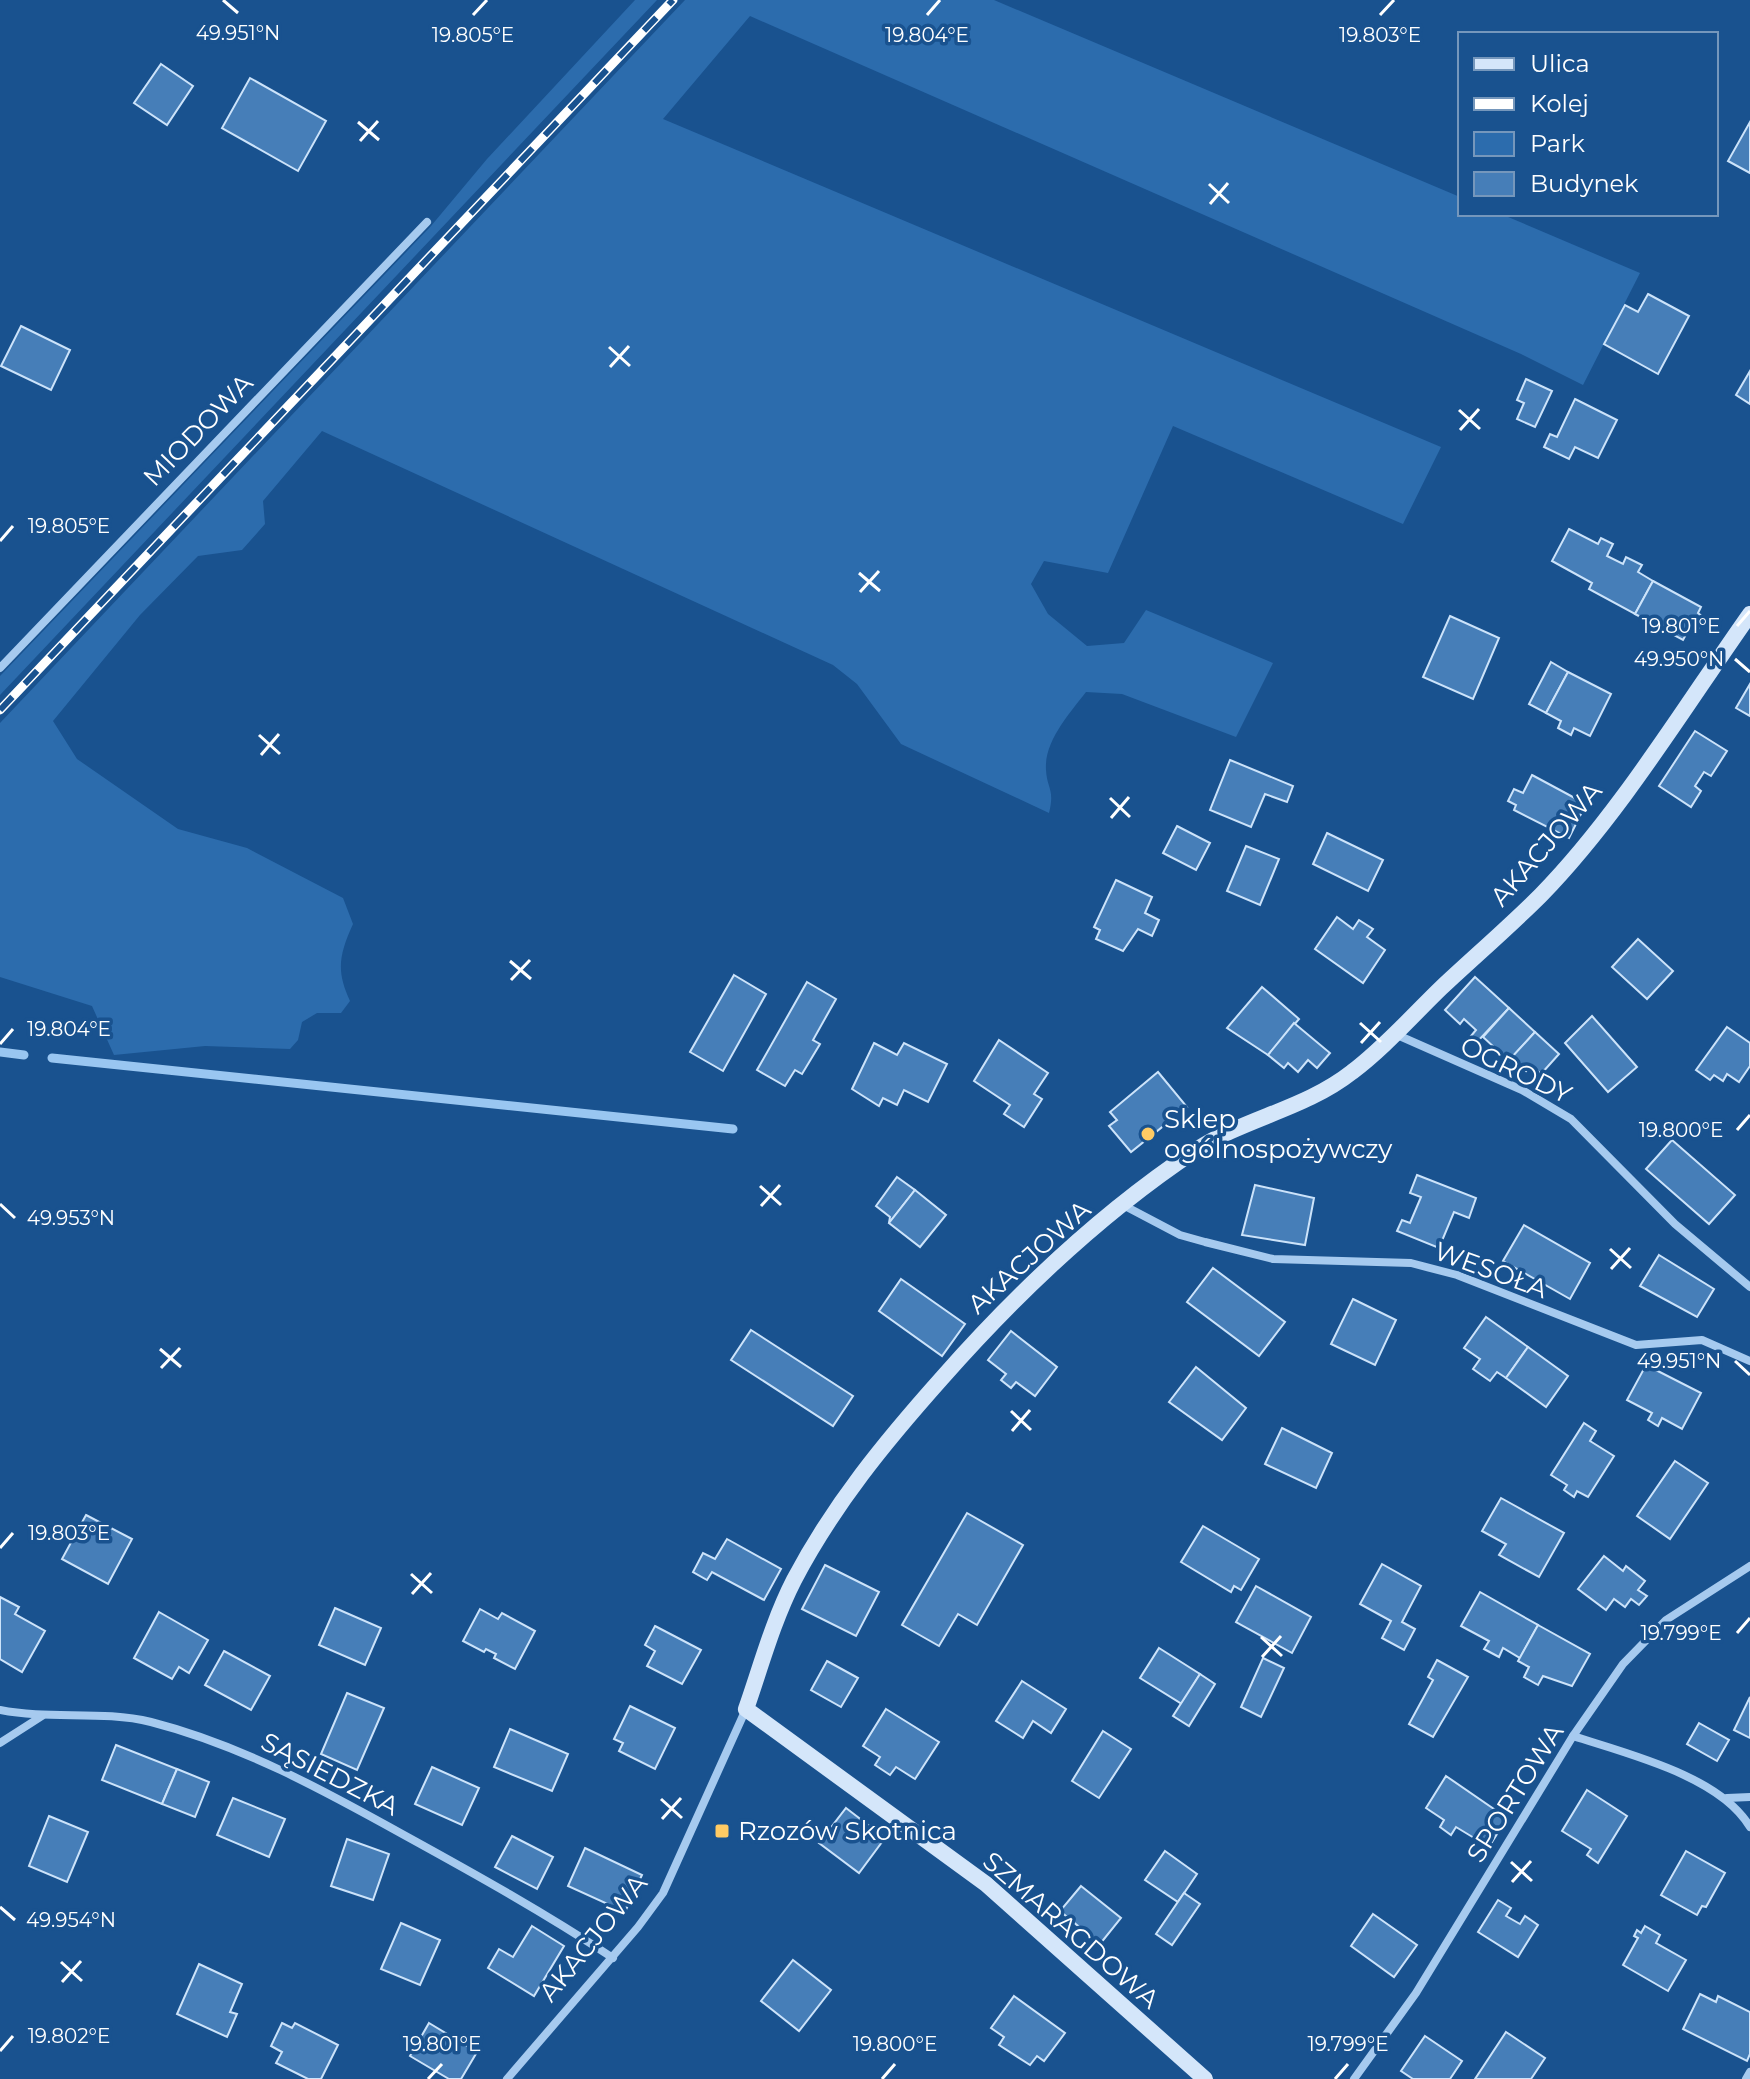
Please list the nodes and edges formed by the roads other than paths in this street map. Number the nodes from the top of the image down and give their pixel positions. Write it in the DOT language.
graph roads {
  1 [pos="427,222"];
  2 [pos="1750,614"];
  3 [pos="0,668"];
  4 [pos="1395,1034"];
  5 [pos="1123,1205"];
  6 [pos="1750,1287"];
  7 [pos="1750,1361"];
  8 [pos="1750,1566"];
  9 [pos="746,1709"];
  10 [pos="0,1710"];
  11 [pos="43,1716"];
  12 [pos="1573,1736"];
  13 [pos="0,1743"];
  14 [pos="1750,1797"];
  15 [pos="1725,1799"];
  16 [pos="1750,1827"];
  17 [pos="613,1958"];
  18 [pos="1750,2072"];
  19 [pos="507,2079"];
  20 [pos="1205,2079"];
  21 [pos="1354,2079"];
  22 [pos="1746,2079"];
  1 -- 3 [label="street, MIODOWA"];
  2 -- 4 [label="street, AKACJOWA"];
  4 -- 5 [label="street, AKACJOWA"];
  4 -- 6 [label="street, OGRODY"];
  5 -- 7 [label="street, WESOŁA"];
  5 -- 9 [label="street, AKACJOWA"];
  8 -- 12 [label="street, SPORTOWA"];
  9 -- 17 [label="street, AKACJOWA"];
  9 -- 20 [label="street, SZMARAGDOWA"];
  10 -- 11 [label="street, SĄSIEDZKA"];
  11 -- 13 [label="street"];
  11 -- 17 [label="street, SĄSIEDZKA"];
  12 -- 15 [label="street"];
  12 -- 21 [label="street, SPORTOWA"];
  14 -- 15 [label="street"];
  15 -- 16 [label="street"];
  17 -- 19 [label="street, AKACJOWA"];
  18 -- 22 [label="street"];
}
